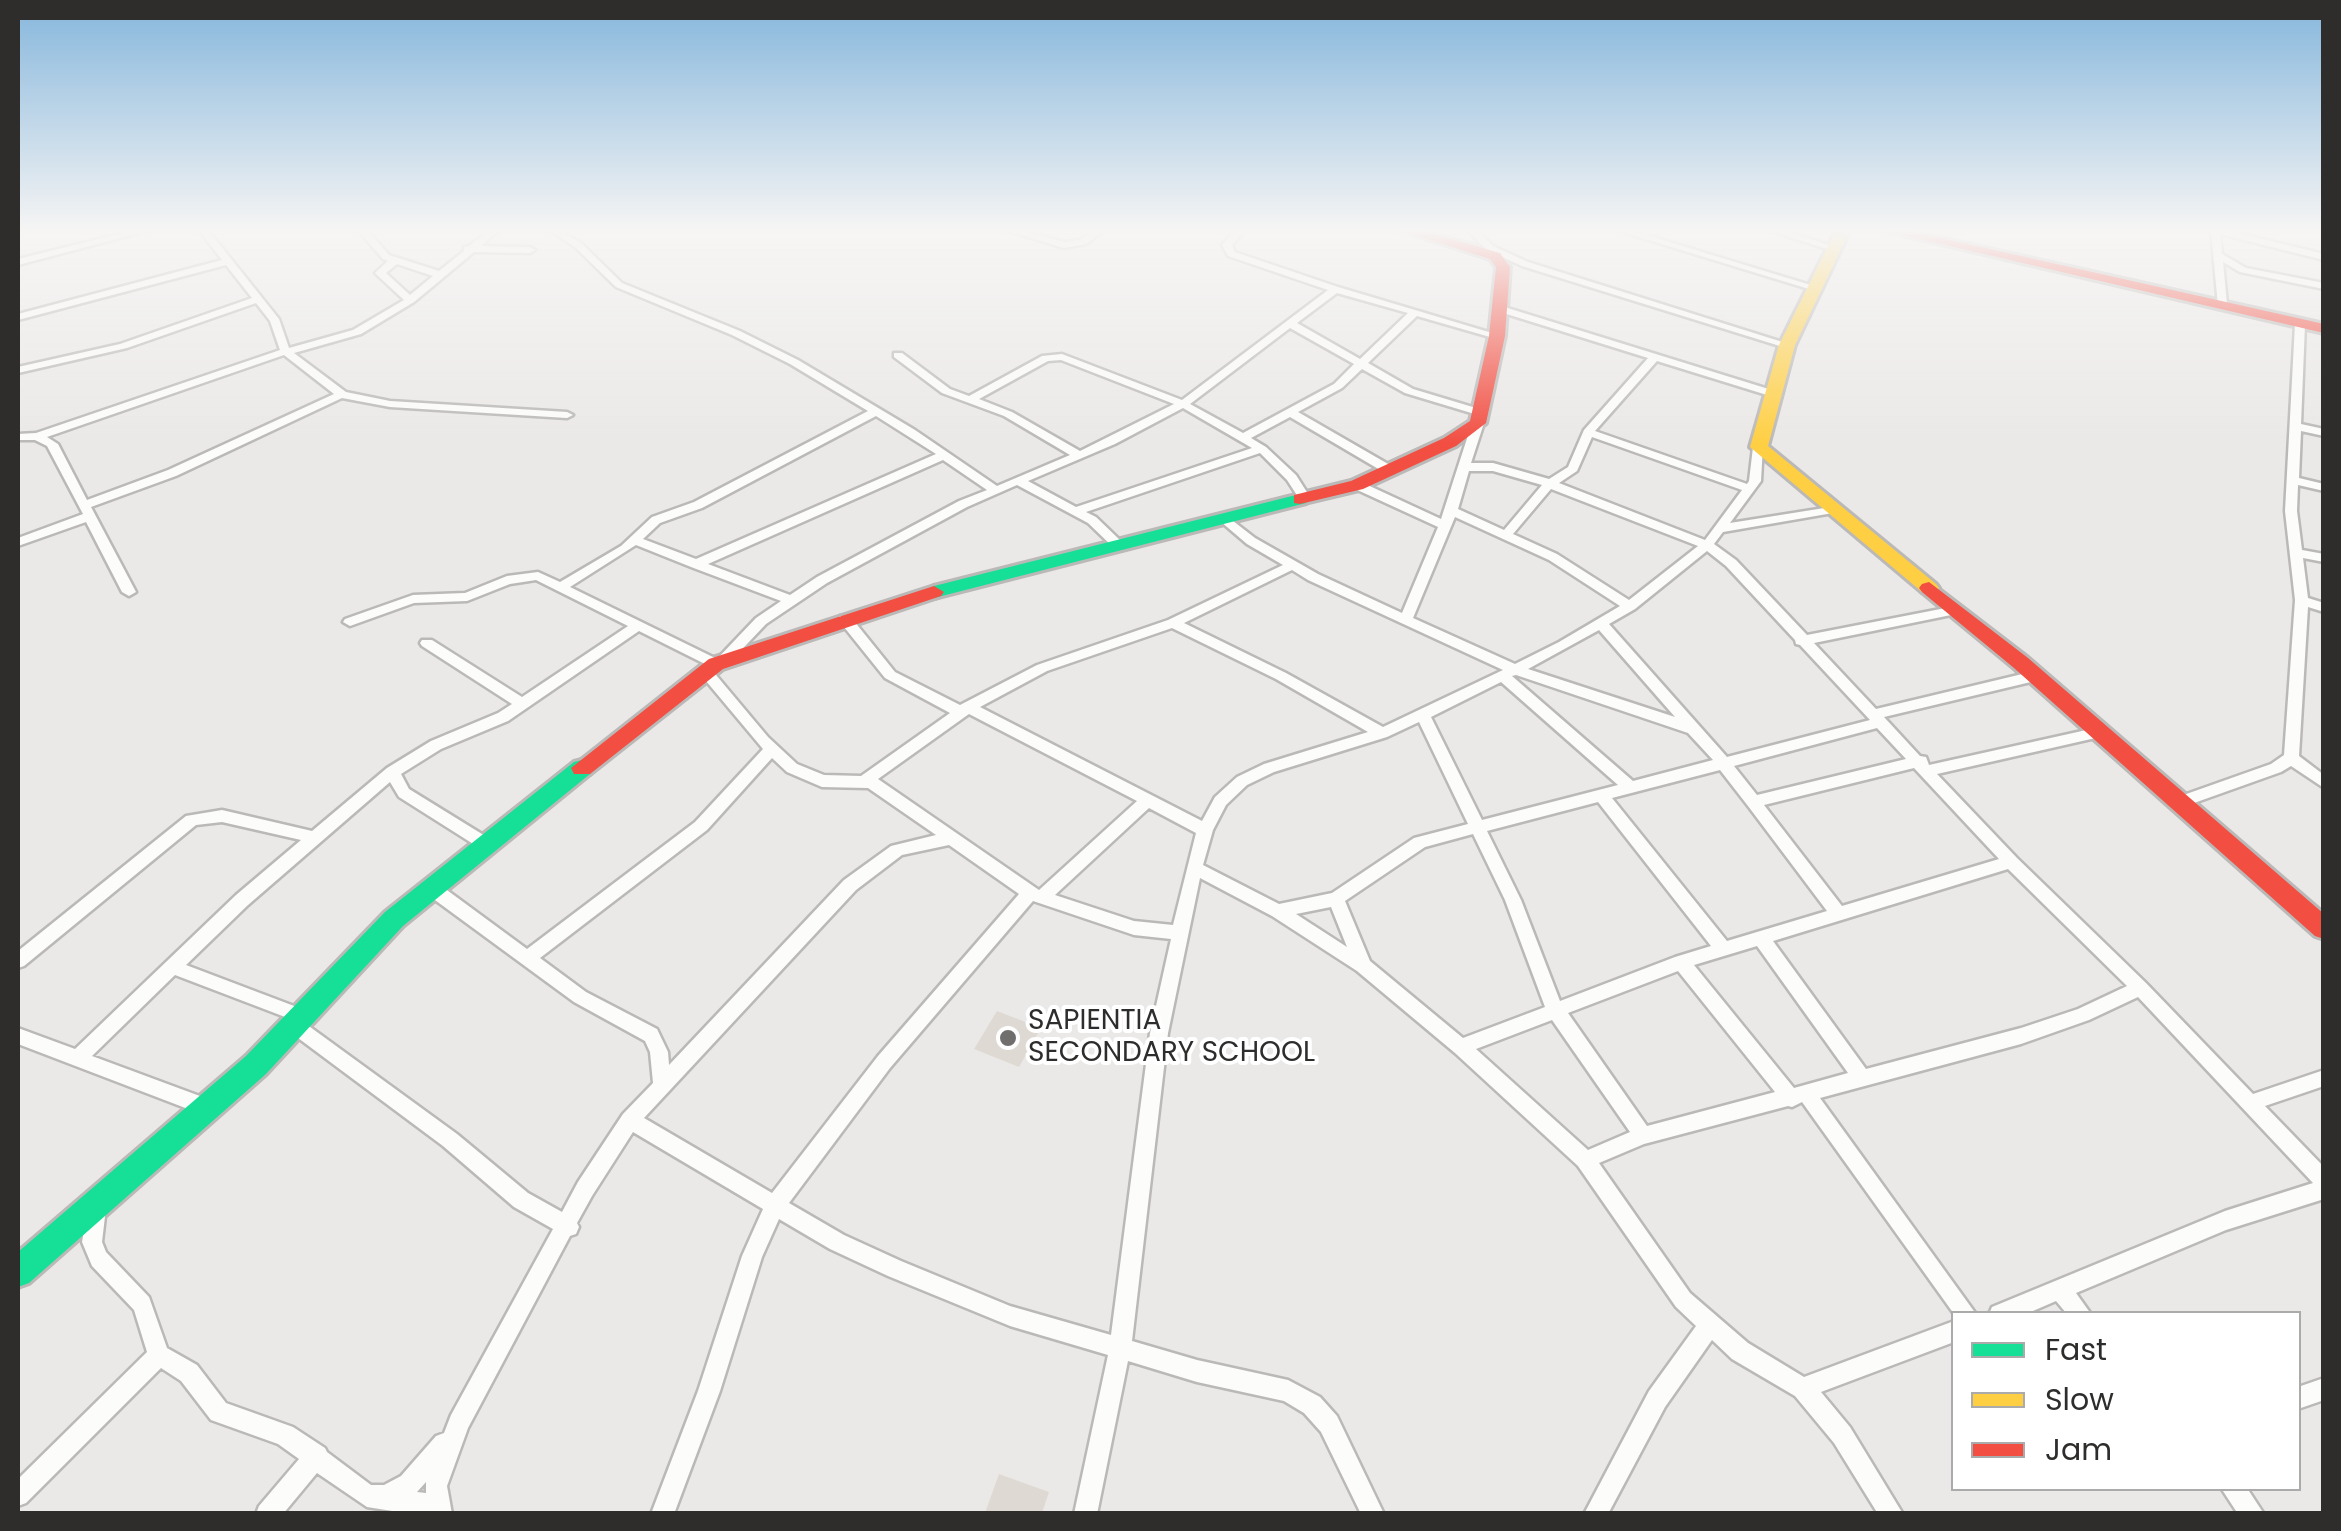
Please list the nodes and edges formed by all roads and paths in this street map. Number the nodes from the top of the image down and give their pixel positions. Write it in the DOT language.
graph roads {
  1 [pos="80,301"];
  2 [pos="250,301"];
  3 [pos="259,301"];
  4 [pos="408,301"];
  5 [pos="659,301"];
  6 [pos="1320,301"];
  7 [pos="1379,301"];
  8 [pos="1502,301"];
  9 [pos="1646,301"];
  10 [pos="1806,301"];
  11 [pos="2210,301"];
  12 [pos="2222,304"];
  13 [pos="1502,309"];
  14 [pos="1415,312"];
  15 [pos="18,318"];
  16 [pos="1291,324"];
  17 [pos="2312,326"];
  18 [pos="1497,336"];
  19 [pos="1787,345"];
  20 [pos="285,352"];
  21 [pos="898,355"];
  22 [pos="1654,358"];
  23 [pos="1361,362"];
  24 [pos="18,370"];
  25 [pos="342,394"];
  26 [pos="1771,394"];
  27 [pos="970,399"];
  28 [pos="1183,404"];
  29 [pos="876,411"];
  30 [pos="1289,412"];
  31 [pos="567,415"];
  32 [pos="1480,418"];
  33 [pos="2296,426"];
  34 [pos="1588,432"];
  35 [pos="2324,434"];
  36 [pos="37,436"];
  37 [pos="18,437"];
  38 [pos="1243,438"];
  39 [pos="1759,447"];
  40 [pos="1262,449"];
  41 [pos="944,455"];
  42 [pos="1079,455"];
  43 [pos="1465,467"];
  44 [pos="1391,471"];
  45 [pos="1018,480"];
  46 [pos="2292,480"];
  47 [pos="1548,484"];
  48 [pos="1357,485"];
  49 [pos="2324,488"];
  50 [pos="1749,489"];
  51 [pos="995,490"];
  52 [pos="1304,498"];
  53 [pos="1833,509"];
  54 [pos="1076,511"];
  55 [pos="1452,511"];
  56 [pos="85,512"];
  57 [pos="1224,518"];
  58 [pos="1446,526"];
  59 [pos="1718,530"];
  60 [pos="1507,534"];
  61 [pos="636,541"];
  62 [pos="18,542"];
  63 [pos="1118,545"];
  64 [pos="1706,545"];
  65 [pos="2295,552"];
  66 [pos="2324,558"];
  67 [pos="696,564"];
  68 [pos="1291,566"];
  69 [pos="564,586"];
  70 [pos="129,592"];
  71 [pos="788,599"];
  72 [pos="2302,600"];
  73 [pos="1630,606"];
  74 [pos="2324,608"];
  75 [pos="1956,610"];
  76 [pos="1407,618"];
  77 [pos="845,620"];
  78 [pos="350,622"];
  79 [pos="1173,623"];
  80 [pos="1601,624"];
  81 [pos="639,626"];
  82 [pos="1801,641"];
  83 [pos="427,643"];
  84 [pos="715,666"];
  85 [pos="1508,672"];
  86 [pos="2036,676"];
  87 [pos="523,704"];
  88 [pos="964,710"];
  89 [pos="1423,716"];
  90 [pos="1878,718"];
  91 [pos="1694,729"];
  92 [pos="2100,732"];
  93 [pos="1382,733"];
  94 [pos="772,749"];
  95 [pos="2290,758"];
  96 [pos="1722,761"];
  97 [pos="1925,766"];
  98 [pos="392,772"];
  99 [pos="864,782"];
  100 [pos="2324,783"];
  101 [pos="1630,787"];
  102 [pos="1601,794"];
  103 [pos="1146,802"];
  104 [pos="1753,802"];
  105 [pos="2180,802"];
  106 [pos="1479,825"];
  107 [pos="1205,830"];
  108 [pos="312,837"];
  109 [pos="947,839"];
  110 [pos="484,843"];
  111 [pos="2011,862"];
  112 [pos="1194,868"];
  113 [pos="430,886"];
  114 [pos="1036,895"];
  115 [pos="1336,899"];
  116 [pos="1278,911"];
  117 [pos="1837,912"];
  118 [pos="2324,929"];
  119 [pos="1180,933"];
  120 [pos="1760,937"];
  121 [pos="1722,949"];
  122 [pos="530,956"];
  123 [pos="18,961"];
  124 [pos="1681,962"];
  125 [pos="1362,966"];
  126 [pos="176,968"];
  127 [pos="2140,988"];
  128 [pos="1554,1008"];
  129 [pos="300,1022"];
  130 [pos="18,1036"];
  131 [pos="1461,1047"];
  132 [pos="78,1059"];
  133 [pos="2324,1078"];
  134 [pos="1863,1079"];
  135 [pos="662,1085"];
  136 [pos="1800,1097"];
  137 [pos="2248,1104"];
  138 [pos="209,1108"];
  139 [pos="630,1120"];
  140 [pos="1643,1136"];
  141 [pos="1585,1160"];
  142 [pos="2324,1181"];
  143 [pos="2324,1189"];
  144 [pos="97,1204"];
  145 [pos="775,1205"];
  146 [pos="569,1227"];
  147 [pos="18,1272"];
  148 [pos="2060,1290"];
  149 [pos="1964,1311"];
  150 [pos="2006,1311"];
  151 [pos="2078,1311"];
  152 [pos="1708,1327"];
  153 [pos="1951,1332"];
  154 [pos="1120,1348"];
  155 [pos="159,1354"];
  156 [pos="1803,1388"];
  157 [pos="459,1423"];
  158 [pos="317,1456"];
  159 [pos="2234,1491"];
  160 [pos="18,1496"];
  161 [pos="386,1497"];
  162 [pos="439,1510"];
  163 [pos="267,1514"];
  164 [pos="662,1514"];
  165 [pos="1085,1514"];
  166 [pos="1374,1514"];
  167 [pos="1595,1514"];
  168 [pos="1892,1514"];
  169 [pos="2253,1514"];
  1 -- 15 [label="street"];
  2 -- 24 [label="street"];
  3 -- 20 [label="street"];
  4 -- 20 [label="street"];
  5 -- 29 [label="street"];
  6 -- 16 [label="street"];
  7 -- 14 [label="street"];
  8 -- 13 [label="street"];
  9 -- 19 [label="street"];
  10 -- 19 [label="street"];
  11 -- 12 [label="street"];
  12 -- 17 [label="street"];
  13 -- 18 [label="street"];
  13 -- 22 [label="street"];
  14 -- 18 [label="street"];
  14 -- 23 [label="street"];
  16 -- 23 [label="street"];
  16 -- 28 [label="street"];
  17 -- 33 [label="street"];
  18 -- 32 [label="street"];
  19 -- 26 [label="street"];
  20 -- 25 [label="street"];
  20 -- 36 [label="street"];
  21 -- 27 [label="street"];
  22 -- 26 [label="street"];
  22 -- 34 [label="street"];
  23 -- 30 [label="street"];
  23 -- 32 [label="street"];
  25 -- 31 [label="street"];
  25 -- 56 [label="street"];
  26 -- 39 [label="street"];
  27 -- 28 [label="street"];
  27 -- 42 [label="street"];
  28 -- 38 [label="street"];
  28 -- 42 [label="street"];
  29 -- 41 [label="street"];
  29 -- 61 [label="street"];
  30 -- 38 [label="street"];
  30 -- 44 [label="street"];
  32 -- 43 [label="street"];
  32 -- 44 [label="street"];
  33 -- 35 [label="street"];
  33 -- 46 [label="street"];
  34 -- 47 [label="street"];
  34 -- 50 [label="street"];
  36 -- 37 [label="street"];
  36 -- 56 [label="street"];
  38 -- 40 [label="street"];
  39 -- 50 [label="street"];
  39 -- 53 [label="street"];
  40 -- 52 [label="street"];
  40 -- 54 [label="street"];
  41 -- 51 [label="street"];
  41 -- 67 [label="street"];
  42 -- 45 [label="street"];
  43 -- 47 [label="street"];
  43 -- 55 [label="street"];
  44 -- 48 [label="street"];
  45 -- 51 [label="street"];
  45 -- 54 [label="street"];
  46 -- 49 [label="street"];
  46 -- 65 [label="street"];
  47 -- 60 [label="street"];
  47 -- 64 [label="street"];
  48 -- 52 [label="street"];
  48 -- 58 [label="street"];
  50 -- 59 [label="street"];
  51 -- 71 [label="street"];
  52 -- 57 [label="street"];
  53 -- 59 [label="street"];
  53 -- 75 [label="street"];
  54 -- 63 [label="street"];
  55 -- 58 [label="street"];
  55 -- 60 [label="street"];
  56 -- 62 [label="street"];
  56 -- 70 [label="street"];
  57 -- 63 [label="street"];
  57 -- 68 [label="street"];
  58 -- 76 [label="street"];
  59 -- 64 [label="street"];
  60 -- 73 [label="street"];
  61 -- 67 [label="street"];
  61 -- 69 [label="street"];
  63 -- 77 [label="street"];
  64 -- 73 [label="street"];
  64 -- 82 [label="street"];
  65 -- 66 [label="street"];
  65 -- 72 [label="street"];
  67 -- 71 [label="street"];
  68 -- 76 [label="street"];
  68 -- 79 [label="street"];
  69 -- 78 [label="street"];
  69 -- 81 [label="street"];
  71 -- 84 [label="street"];
  72 -- 74 [label="street"];
  72 -- 95 [label="street"];
  73 -- 80 [label="street"];
  75 -- 82 [label="street"];
  75 -- 86 [label="street"];
  76 -- 85 [label="street"];
  77 -- 84 [label="street"];
  77 -- 88 [label="street"];
  79 -- 88 [label="street"];
  79 -- 93 [label="street"];
  80 -- 85 [label="street"];
  80 -- 91 [label="street"];
  81 -- 84 [label="street"];
  81 -- 87 [label="street"];
  82 -- 90 [label="street"];
  83 -- 87 [label="street"];
  84 -- 94 [label="street"];
  84 -- 110 [label="street"];
  85 -- 89 [label="street"];
  85 -- 91 [label="street"];
  85 -- 101 [label="street"];
  86 -- 90 [label="street"];
  86 -- 92 [label="street"];
  87 -- 98 [label="street"];
  88 -- 99 [label="street"];
  88 -- 103 [label="street"];
  89 -- 93 [label="street"];
  89 -- 106 [label="street"];
  90 -- 96 [label="street"];
  90 -- 97 [label="street"];
  91 -- 96 [label="street"];
  92 -- 97 [label="street"];
  92 -- 105 [label="street"];
  93 -- 107 [label="street"];
  94 -- 99 [label="street"];
  94 -- 122 [label="street"];
  95 -- 100 [label="street"];
  95 -- 105 [label="street"];
  96 -- 101 [label="street"];
  96 -- 104 [label="street"];
  97 -- 104 [label="street"];
  97 -- 111 [label="street"];
  98 -- 108 [label="street"];
  98 -- 110 [label="street"];
  99 -- 109 [label="street"];
  101 -- 102 [label="street"];
  102 -- 106 [label="street"];
  102 -- 121 [label="street"];
  103 -- 107 [label="street"];
  103 -- 114 [label="street"];
  104 -- 117 [label="street"];
  105 -- 118 [label="street"];
  106 -- 115 [label="street"];
  106 -- 128 [label="street"];
  107 -- 112 [label="street"];
  108 -- 123 [label="street"];
  108 -- 126 [label="street"];
  109 -- 114 [label="street"];
  109 -- 135 [label="street"];
  110 -- 113 [label="street"];
  111 -- 117 [label="street"];
  111 -- 127 [label="street"];
  112 -- 116 [label="street"];
  112 -- 119 [label="street"];
  113 -- 122 [label="street"];
  113 -- 129 [label="street"];
  114 -- 119 [label="street"];
  114 -- 145 [label="street"];
  115 -- 116 [label="street"];
  115 -- 125 [label="street"];
  116 -- 125 [label="street"];
  117 -- 120 [label="street"];
  119 -- 154 [label="street"];
  120 -- 121 [label="street"];
  120 -- 134 [label="street"];
  121 -- 124 [label="street"];
  122 -- 135 [label="street"];
  124 -- 128 [label="street"];
  124 -- 136 [label="street"];
  125 -- 131 [label="street"];
  126 -- 129 [label="street"];
  126 -- 132 [label="street"];
  127 -- 134 [label="street"];
  127 -- 137 [label="street"];
  128 -- 131 [label="street"];
  128 -- 140 [label="street"];
  129 -- 138 [label="street"];
  129 -- 146 [label="street"];
  130 -- 132 [label="street"];
  131 -- 141 [label="street"];
  132 -- 138 [label="street"];
  133 -- 137 [label="street"];
  134 -- 136 [label="street"];
  135 -- 139 [label="street"];
  136 -- 140 [label="street"];
  136 -- 149 [label="street"];
  137 -- 142 [label="street"];
  138 -- 144 [label="street"];
  139 -- 145 [label="street"];
  139 -- 146 [label="street"];
  140 -- 141 [label="street"];
  141 -- 152 [label="street"];
  143 -- 148 [label="street"];
  144 -- 147 [label="street"];
  144 -- 155 [label="street"];
  145 -- 154 [label="street"];
  145 -- 164 [label="street"];
  146 -- 157 [label="street"];
  148 -- 150 [label="street"];
  148 -- 151 [label="street"];
  152 -- 156 [label="street"];
  152 -- 167 [label="street"];
  153 -- 156 [label="street"];
  154 -- 165 [label="street"];
  154 -- 166 [label="street"];
  155 -- 158 [label="street"];
  155 -- 160 [label="street"];
  156 -- 168 [label="street"];
  157 -- 161 [label="street"];
  157 -- 162 [label="street"];
  158 -- 161 [label="street"];
  158 -- 163 [label="street"];
  159 -- 169 [label="street"];
  161 -- 162 [label="street"];
}
